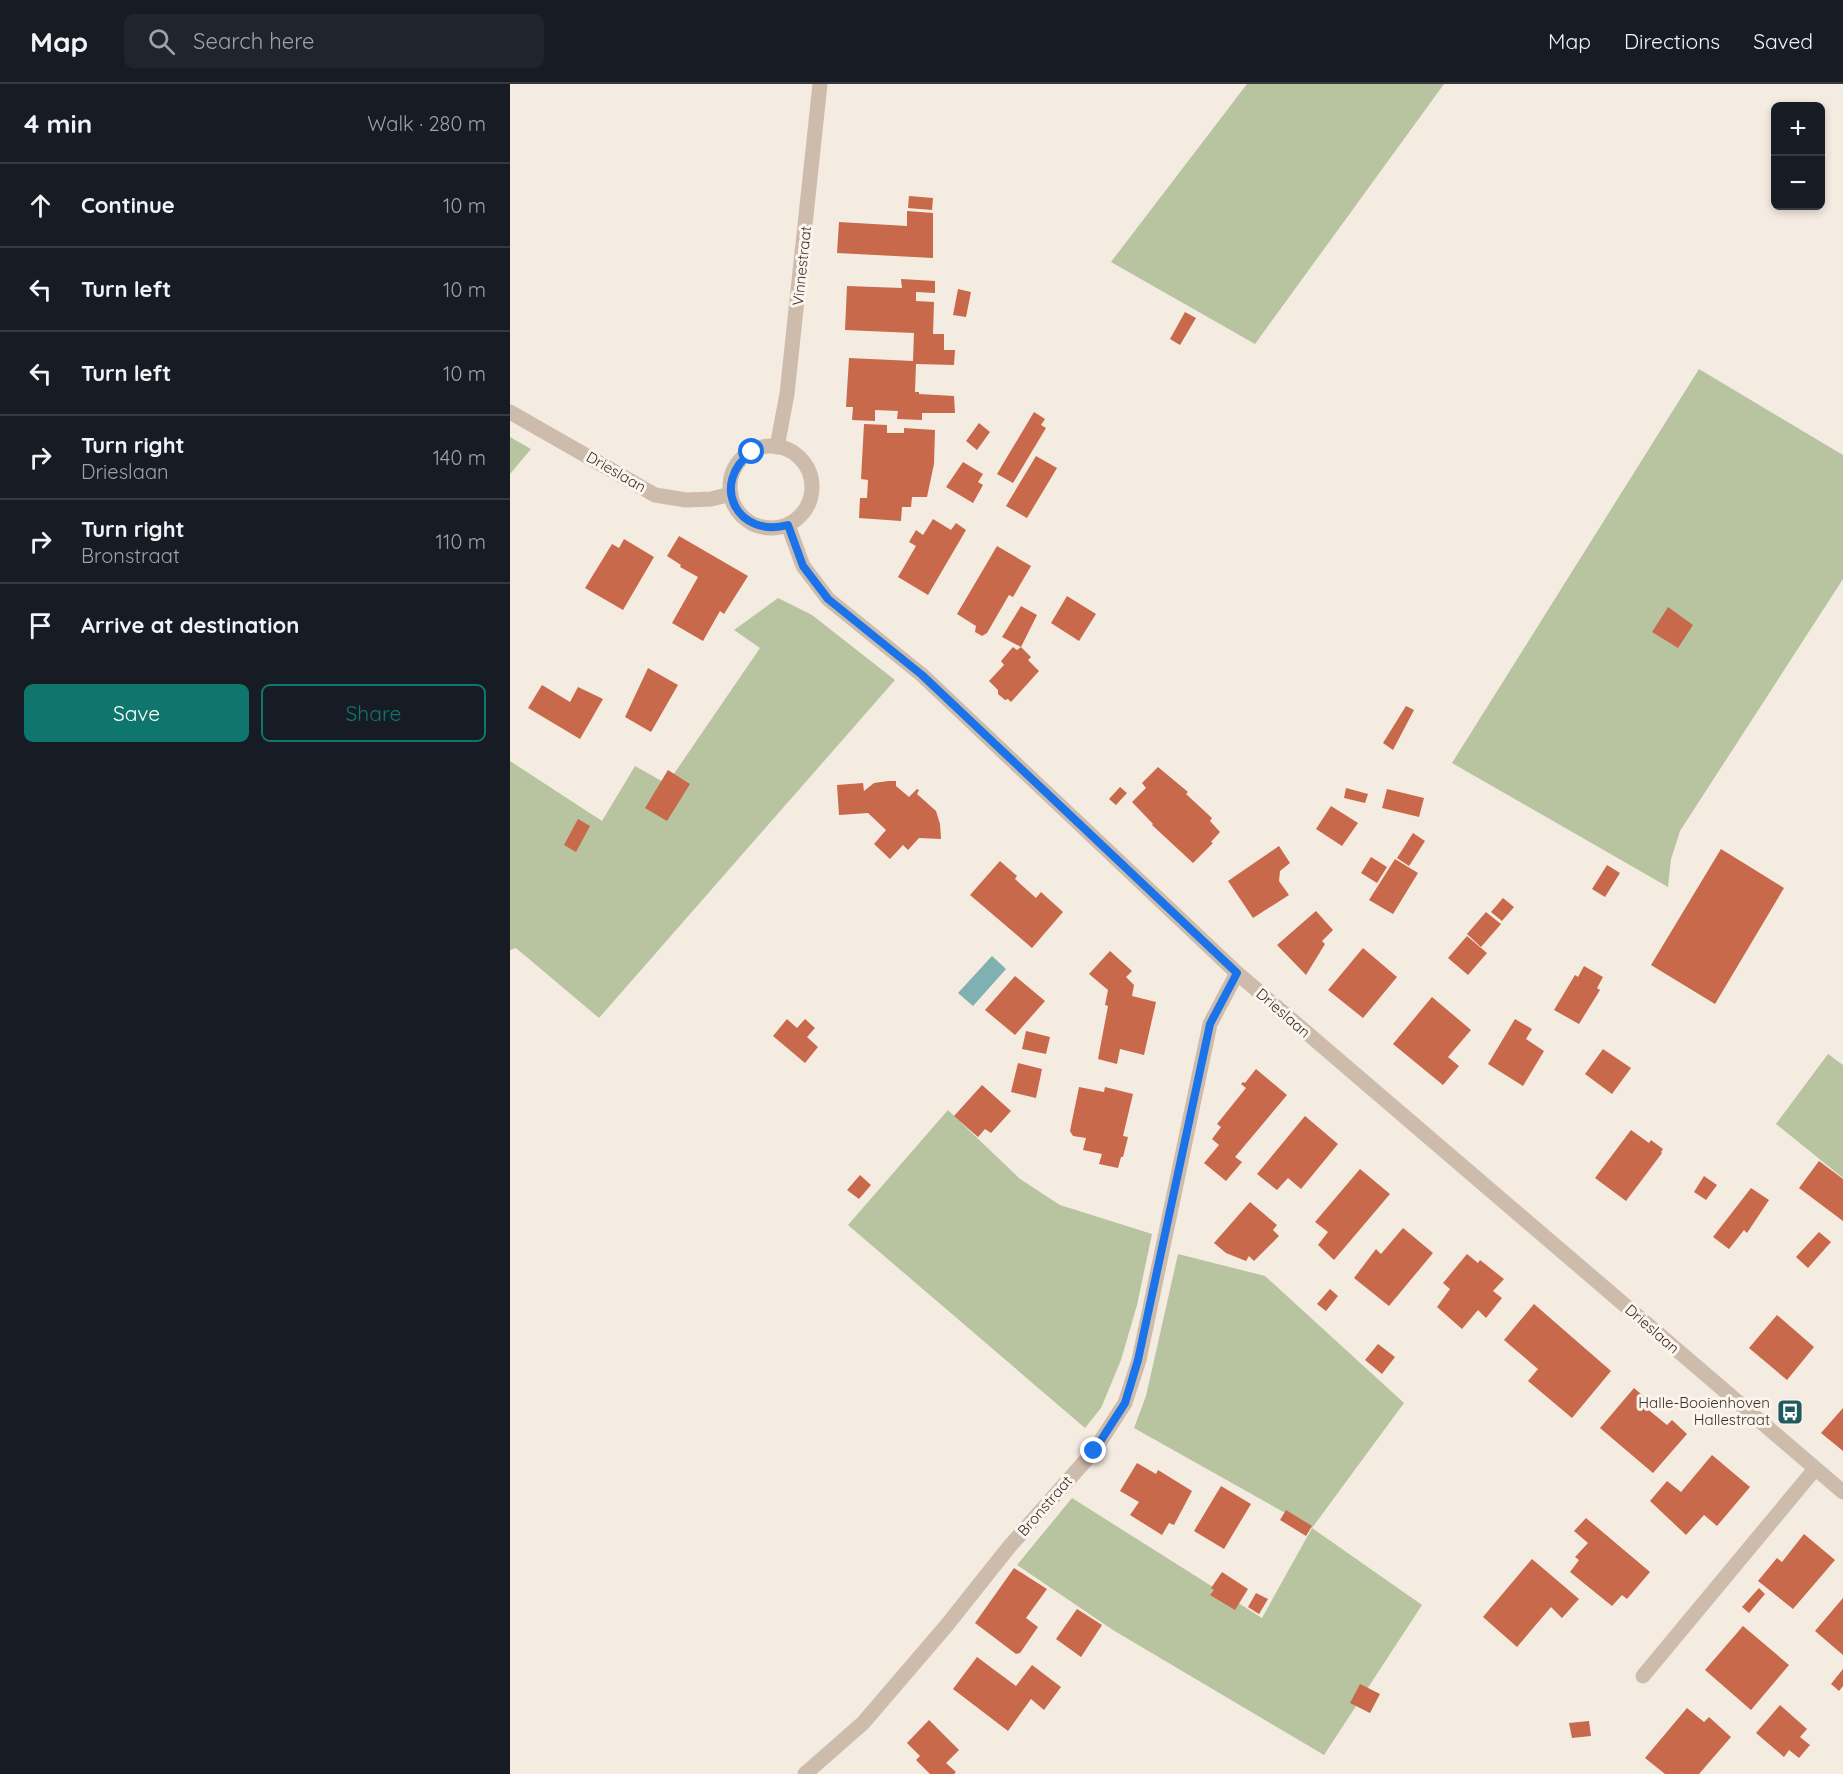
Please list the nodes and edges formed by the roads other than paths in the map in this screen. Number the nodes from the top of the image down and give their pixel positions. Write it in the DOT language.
graph roads {
  1 [pos="820,84"];
  2 [pos="510,411"];
  3 [pos="777,447"];
  4 [pos="731,494"];
  5 [pos="788,525"];
  6 [pos="1237,973"];
  7 [pos="1815,1469"];
  8 [pos="1843,1492"];
  9 [pos="1643,1676"];
  10 [pos="805,1774"];
  1 -- 3 [label="street, Vinnestraat"];
  2 -- 4 [label="street, Drieslaan"];
  3 -- 4 [label="street"];
  3 -- 5 [label="street"];
  4 -- 5 [label="street"];
  5 -- 6 [label="street, Drieslaan"];
  6 -- 7 [label="street, Drieslaan"];
  6 -- 10 [label="street, Bronstraat"];
  7 -- 8 [label="street, Drieslaan"];
  7 -- 9 [label="street"];
}
